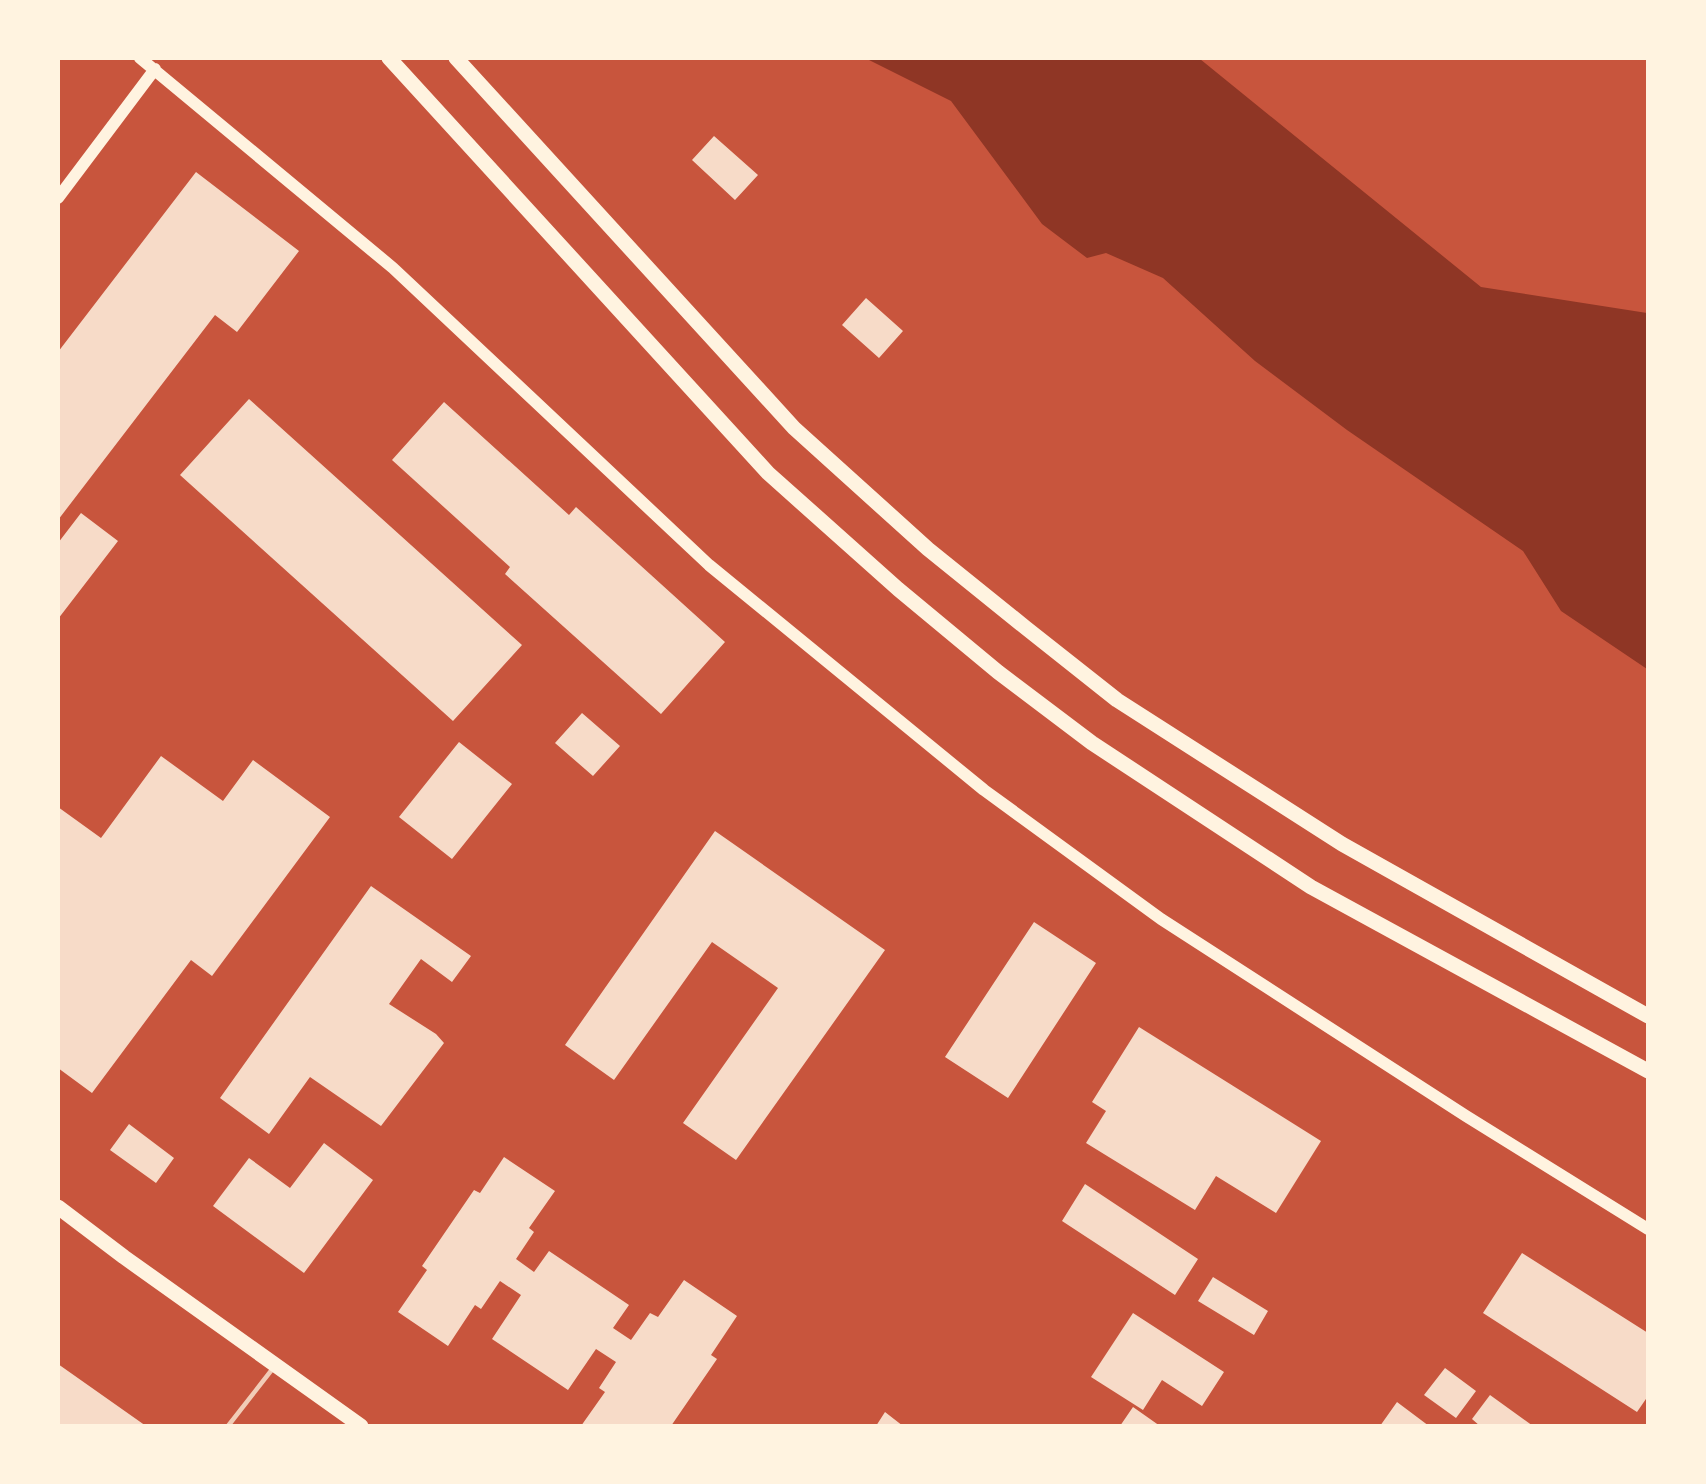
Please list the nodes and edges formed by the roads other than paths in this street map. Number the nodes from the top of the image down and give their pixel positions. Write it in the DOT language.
graph roads {
  1 [pos="140,58"];
  2 [pos="389,58"];
  3 [pos="456,58"];
  4 [pos="155,69"];
  5 [pos="58,198"];
  6 [pos="1647,1016"];
  7 [pos="1647,1071"];
  8 [pos="58,1207"];
  9 [pos="1647,1229"];
  10 [pos="276,1365"];
  11 [pos="228,1425"];
  12 [pos="361,1425"];
  1 -- 4 [label="main road"];
  2 -- 7 [label="main road"];
  3 -- 6 [label="main road"];
  4 -- 5 [label="main road"];
  4 -- 9 [label="main road"];
  8 -- 10 [label="main road"];
  10 -- 11 [label="lane"];
  10 -- 12 [label="main road"];
}
